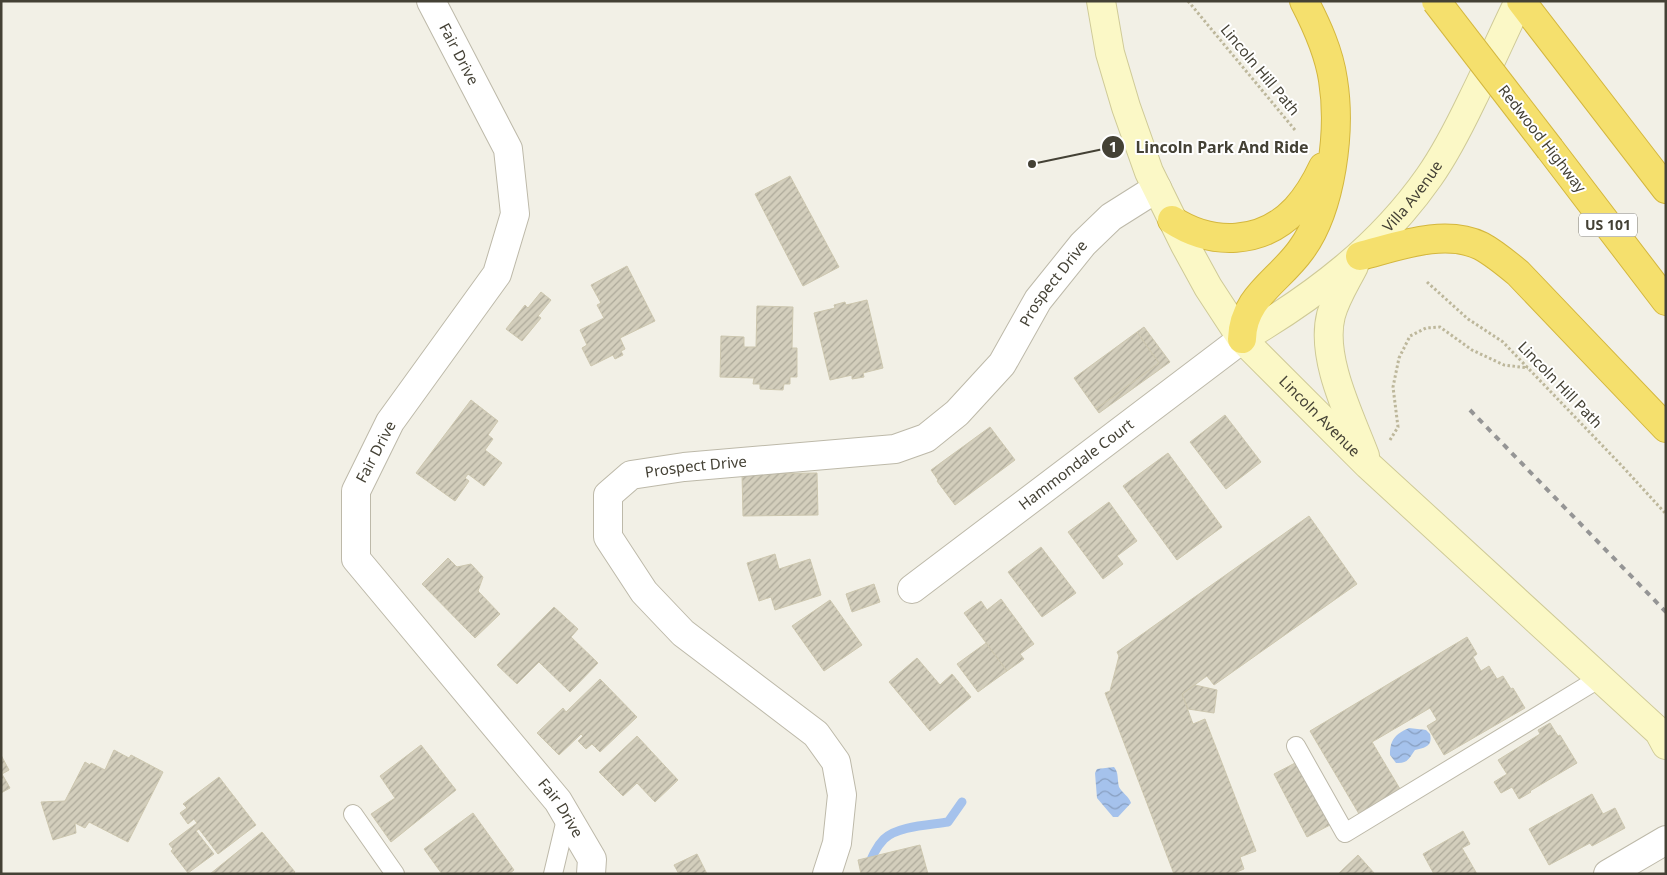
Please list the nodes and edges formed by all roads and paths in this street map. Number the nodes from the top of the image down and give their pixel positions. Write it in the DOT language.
graph roads {
  1 [pos="431,1"];
  2 [pos="1101,1"];
  3 [pos="1188,1"];
  4 [pos="1304,1"];
  5 [pos="1436,1"];
  6 [pos="1520,1"];
  7 [pos="1295,130"];
  8 [pos="1333,148"];
  9 [pos="1156,188"];
  10 [pos="1666,189"];
  11 [pos="1172,220"];
  12 [pos="1360,256"];
  13 [pos="1427,282"];
  14 [pos="1666,301"];
  15 [pos="1242,340"];
  16 [pos="1528,368"];
  17 [pos="1666,428"];
  18 [pos="1371,467"];
  19 [pos="1666,514"];
  20 [pos="912,589"];
  21 [pos="1600,678"];
  22 [pos="1666,745"];
  23 [pos="1296,746"];
  24 [pos="353,814"];
  25 [pos="567,816"];
  26 [pos="1666,840"];
  27 [pos="395,874"];
  28 [pos="553,874"];
  29 [pos="591,874"];
  30 [pos="827,874"];
  31 [pos="1608,874"];
  1 -- 25 [label="street, Fair Drive"];
  2 -- 9 [label="main road, Lincoln Avenue"];
  3 -- 7 [label="path, Lincoln Hill Path"];
  4 -- 8 [label="highway"];
  5 -- 14 [label="highway, Redwood Highway / US 101, bridge"];
  6 -- 10 [label="highway"];
  6 -- 12 [label="main road, Villa Avenue"];
  8 -- 11 [label="highway"];
  8 -- 15 [label="highway"];
  9 -- 11 [label="main road, Lincoln Avenue"];
  9 -- 30 [label="street, Prospect Drive"];
  11 -- 15 [label="main road, Lincoln Avenue"];
  12 -- 15 [label="main road, Villa Avenue"];
  12 -- 17 [label="highway"];
  12 -- 18 [label="main road"];
  13 -- 16 [label="path, Lincoln Hill Path"];
  15 -- 18 [label="main road, Lincoln Avenue"];
  15 -- 20 [label="street, Hammondale Court"];
  16 -- 18 [label="path"];
  16 -- 19 [label="path, Lincoln Hill Path"];
  18 -- 21 [label="main road, Lincoln Avenue"];
  21 -- 22 [label="main road, Lincoln Avenue"];
  21 -- 23 [label="lane"];
  24 -- 27 [label="lane"];
  25 -- 28 [label="lane"];
  25 -- 29 [label="street, Fair Drive"];
  26 -- 31 [label="street"];
}
